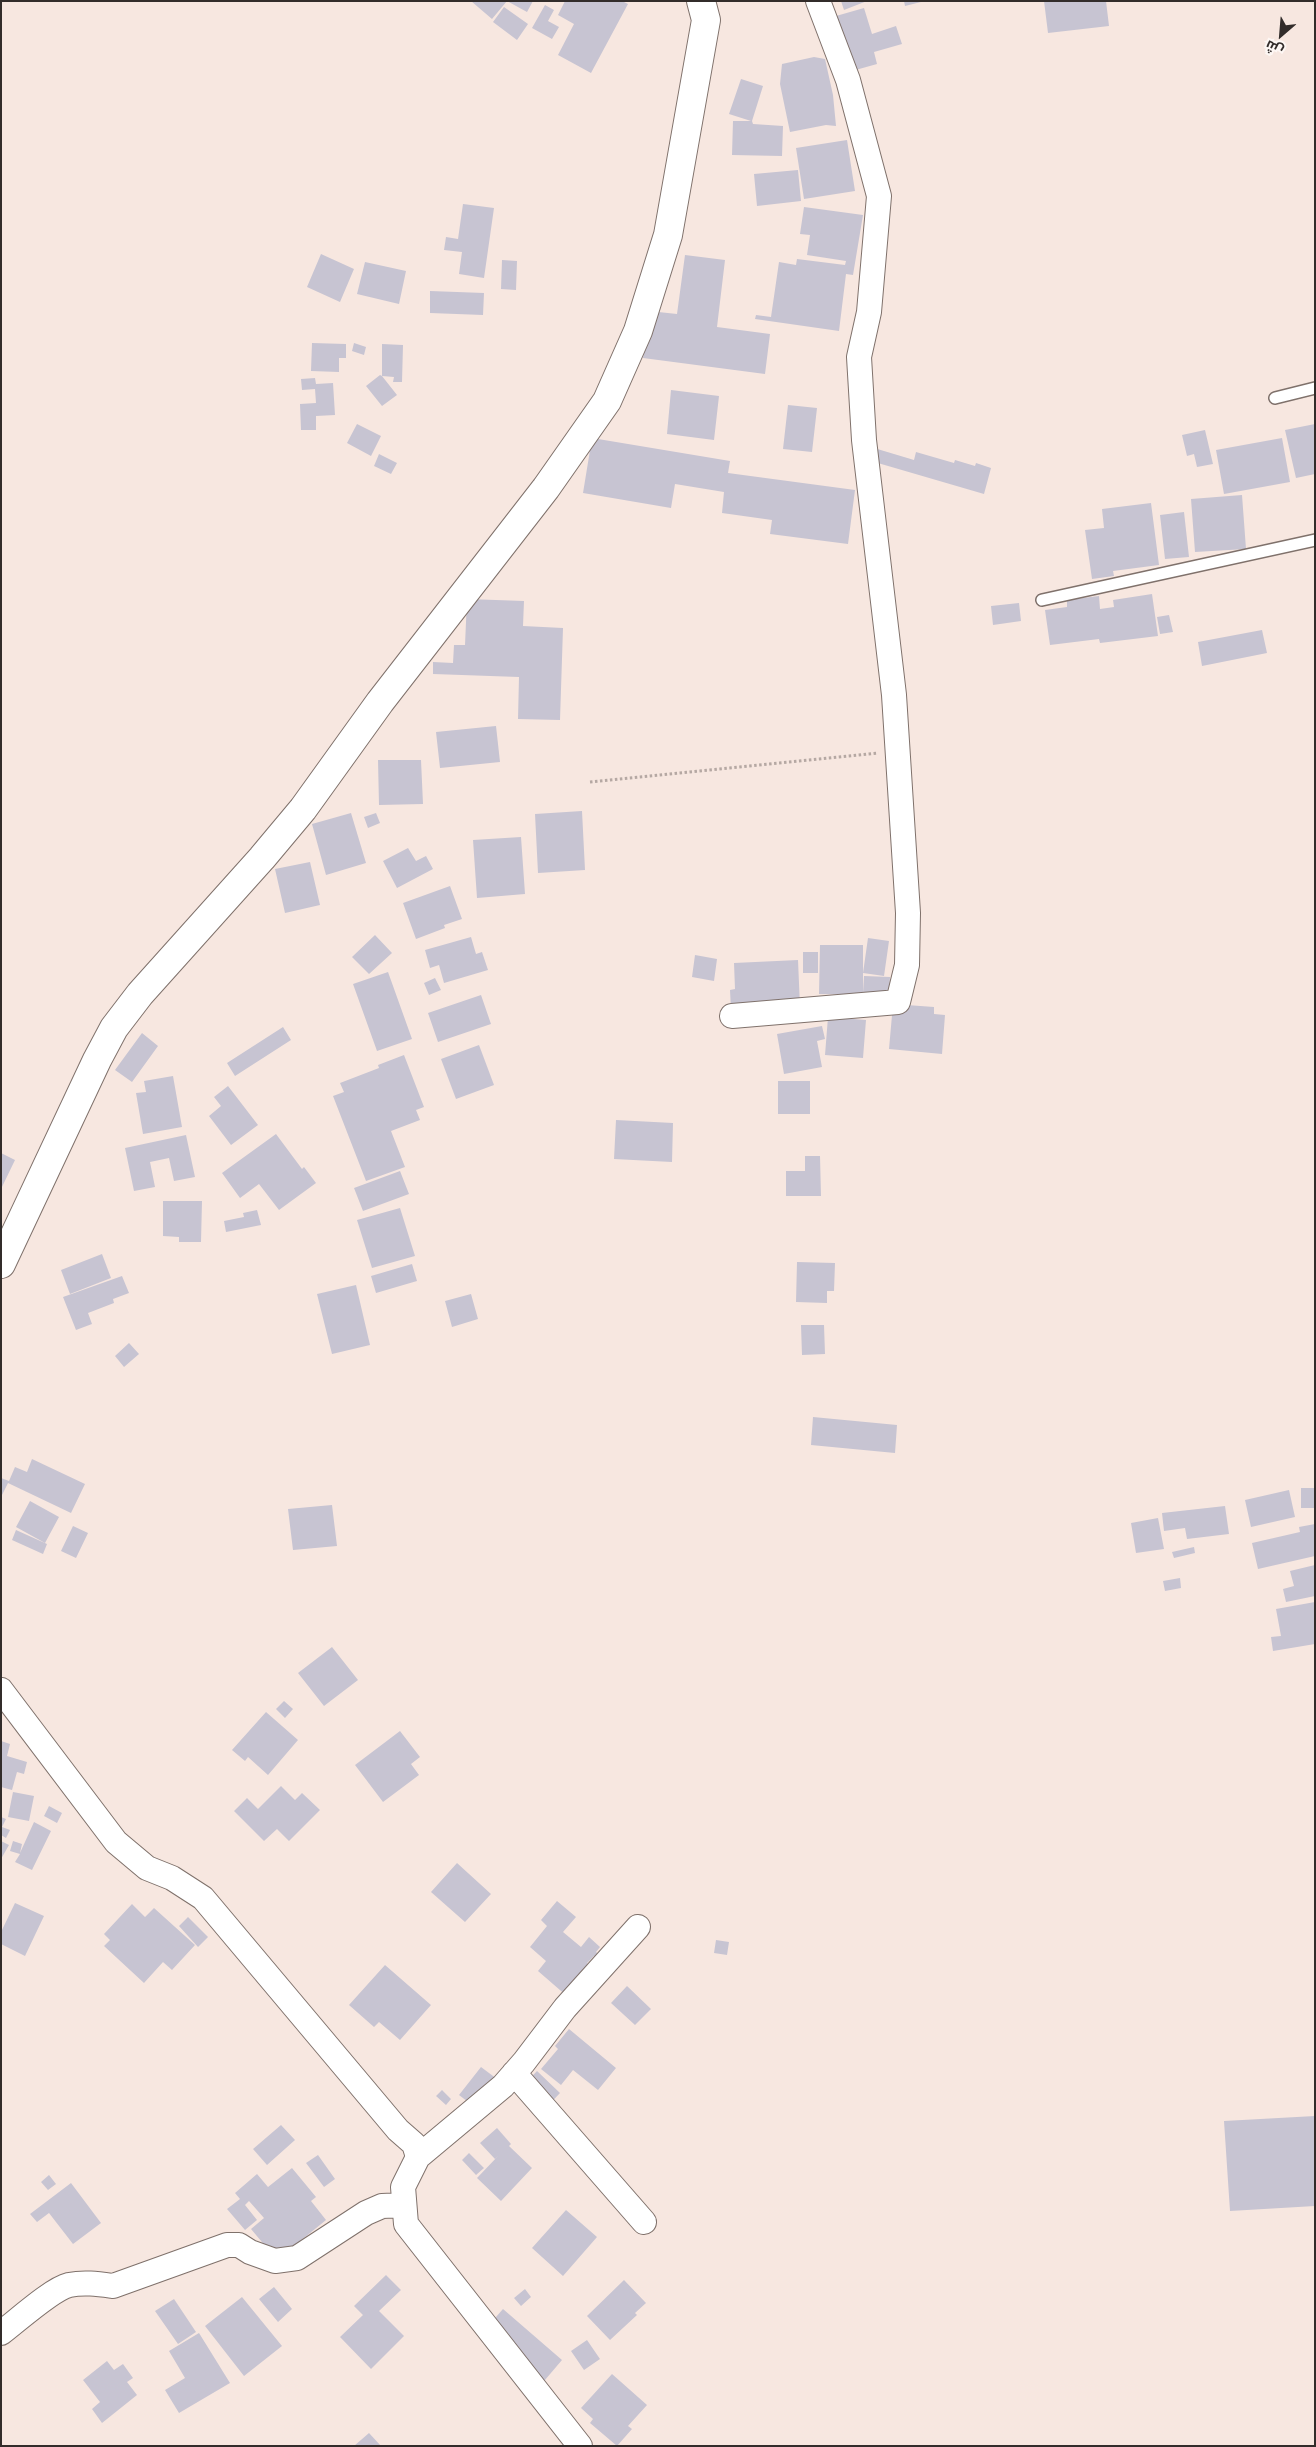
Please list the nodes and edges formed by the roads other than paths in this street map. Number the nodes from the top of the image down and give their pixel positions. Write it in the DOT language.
graph roads {
  1 [pos="701,1"];
  2 [pos="818,1"];
  3 [pos="1315,388"];
  4 [pos="1275,398"];
  5 [pos="1315,540"];
  6 [pos="1042,600"];
  7 [pos="732,1016"];
  8 [pos="1,1264"];
  9 [pos="1,1690"];
  10 [pos="638,1927"];
  11 [pos="514,2073"];
  12 [pos="418,2157"];
  13 [pos="404,2204"];
  14 [pos="644,2222"];
  15 [pos="1,2332"];
  16 [pos="580,2446"];
  1 -- 8 [label="street"];
  2 -- 7 [label="street"];
  3 -- 4 [label="lane"];
  5 -- 6 [label="lane"];
  9 -- 12 [label="street"];
  10 -- 11 [label="street"];
  11 -- 12 [label="street"];
  11 -- 14 [label="street"];
  12 -- 13 [label="street"];
  13 -- 15 [label="street"];
  13 -- 16 [label="street"];
}
